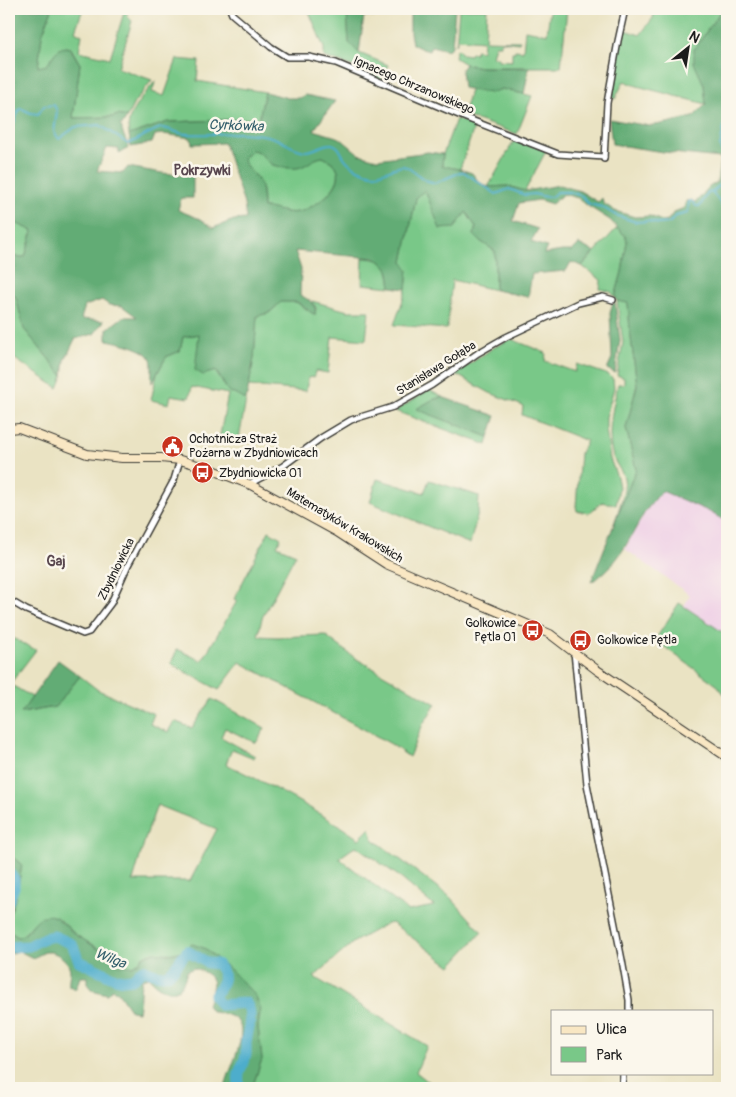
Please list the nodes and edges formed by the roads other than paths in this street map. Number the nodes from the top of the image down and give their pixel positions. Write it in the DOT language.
graph roads {
  1 [pos="230,9"];
  2 [pos="625,9"];
  3 [pos="613,300"];
  4 [pos="9,429"];
  5 [pos="180,460"];
  6 [pos="249,484"];
  7 [pos="9,600"];
  8 [pos="574,652"];
  9 [pos="727,758"];
  10 [pos="629,1010"];
  11 [pos="624,1074"];
  12 [pos="622,1088"];
  1 -- 2 [label="street, Ignacego Chrzanowskiego"];
  3 -- 6 [label="street, Stanisława Gołąba"];
  4 -- 5 [label="street, Matematyków Krakowskich"];
  5 -- 6 [label="street, Matematyków Krakowskich"];
  5 -- 7 [label="street, Zbydniowicka"];
  6 -- 8 [label="street, Matematyków Krakowskich"];
  8 -- 9 [label="street, Matematyków Krakowskich"];
  8 -- 10 [label="street"];
  11 -- 12 [label="street"];
}
